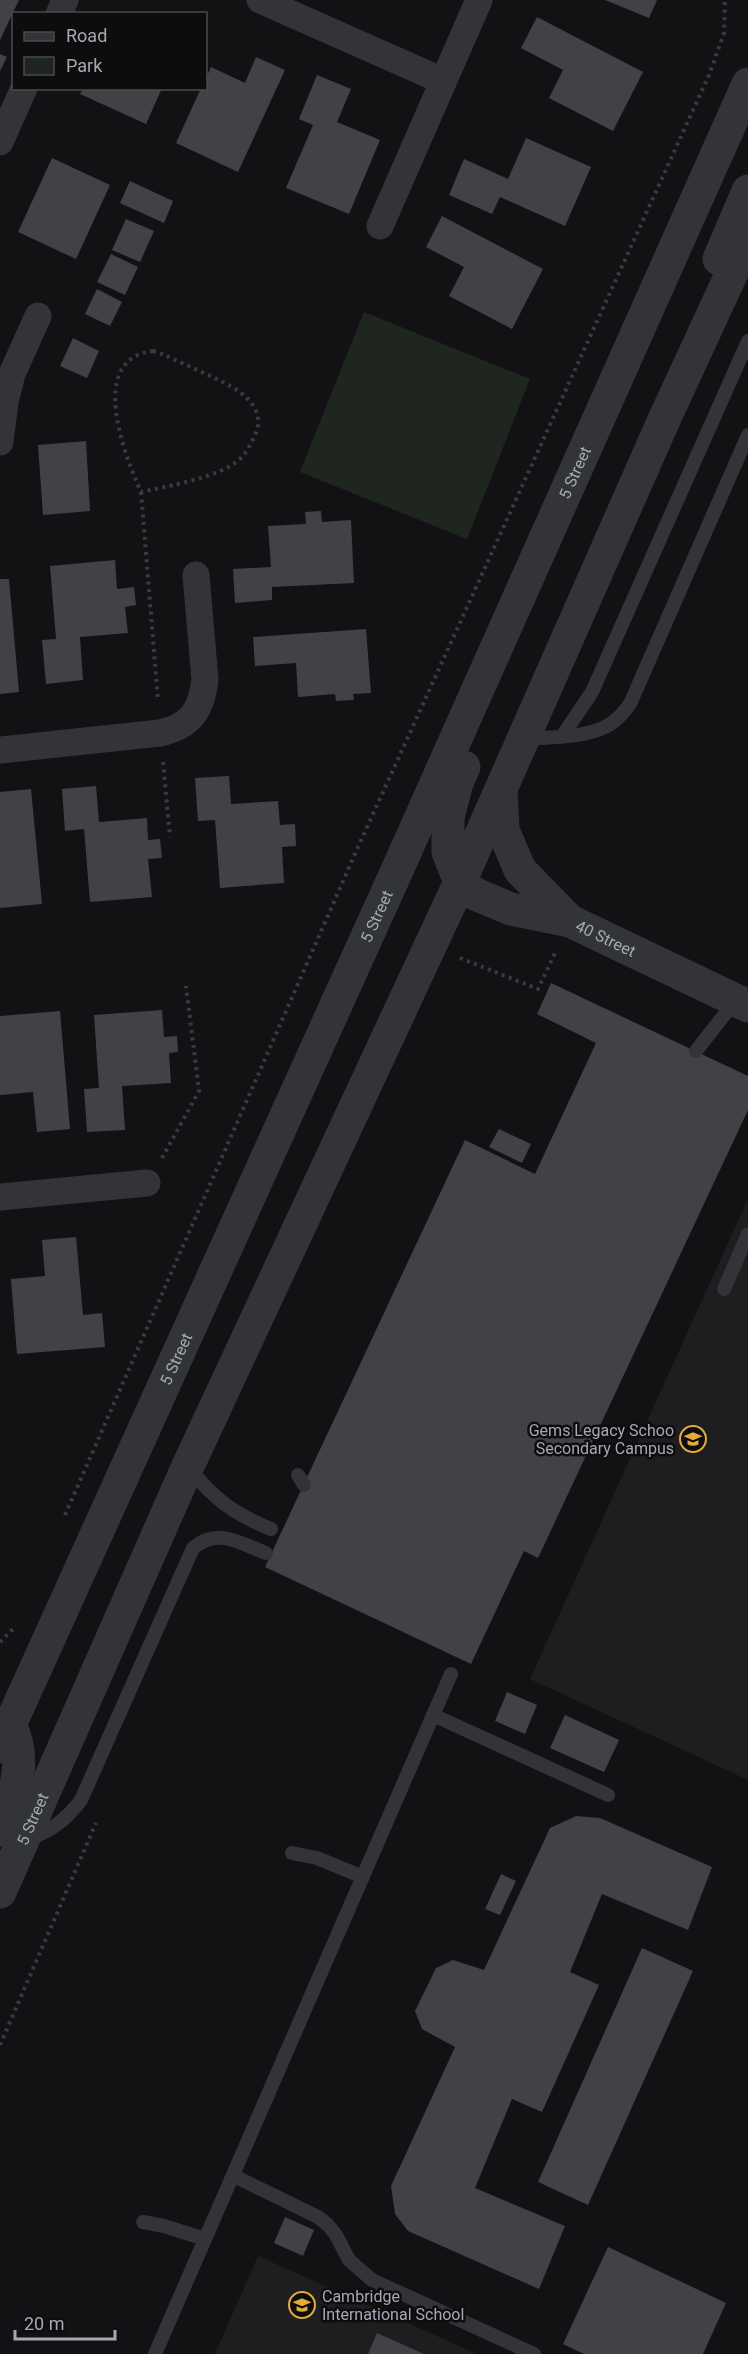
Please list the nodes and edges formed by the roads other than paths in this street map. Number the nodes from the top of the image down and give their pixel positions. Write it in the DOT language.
graph roads {
  1 [pos="260,0"];
  2 [pos="479,0"];
  3 [pos="443,81"];
  4 [pos="748,84"];
  5 [pos="23,90"];
  6 [pos="0,142"];
  7 [pos="748,191"];
  8 [pos="380,226"];
  9 [pos="748,238"];
  10 [pos="38,316"];
  11 [pos="748,341"];
  12 [pos="663,422"];
  13 [pos="748,435"];
  14 [pos="0,441"];
  15 [pos="585,451"];
  16 [pos="196,575"];
  17 [pos="563,735"];
  18 [pos="523,739"];
  19 [pos="0,750"];
  20 [pos="501,787"];
  21 [pos="460,882"];
  22 [pos="570,921"];
  23 [pos="742,1003"];
  24 [pos="696,1051"];
  25 [pos="147,1184"];
  26 [pos="0,1197"];
  27 [pos="748,1234"];
  28 [pos="724,1289"];
  29 [pos="188,1466"];
  30 [pos="271,1529"];
  31 [pos="266,1553"];
  32 [pos="451,1674"];
  33 [pos="433,1715"];
  34 [pos="3,1730"];
  35 [pos="608,1795"];
  36 [pos="11,1836"];
  37 [pos="292,1853"];
  38 [pos="363,1877"];
  39 [pos="0,1892"];
  40 [pos="234,2176"];
  41 [pos="143,2222"];
  42 [pos="205,2240"];
  43 [pos="155,2354"];
  44 [pos="534,2354"];
  1 -- 3 [label="street"];
  2 -- 3 [label="street"];
  3 -- 8 [label="street"];
  4 -- 15 [label="street, 5 Street"];
  5 -- 6 [label="street"];
  7 -- 12 [label="street"];
  9 -- 12 [label="street, 5 Street"];
  10 -- 14 [label="street"];
  11 -- 17 [label="lane"];
  12 -- 18 [label="street, 5 Street"];
  13 -- 17 [label="lane"];
  15 -- 21 [label="street"];
  15 -- 34 [label="street, 5 Street"];
  16 -- 19 [label="street"];
  17 -- 18 [label="lane"];
  18 -- 20 [label="street, 5 Street"];
  20 -- 21 [label="street, 5 Street"];
  20 -- 22 [label="street"];
  21 -- 22 [label="street, 40 Street"];
  21 -- 29 [label="street, 5 Street"];
  22 -- 23 [label="street, 40 Street"];
  23 -- 24 [label="lane"];
  25 -- 26 [label="street"];
  27 -- 28 [label="lane"];
  29 -- 30 [label="lane"];
  29 -- 36 [label="street, 5 Street"];
  31 -- 36 [label="lane"];
  32 -- 33 [label="lane"];
  33 -- 35 [label="lane"];
  33 -- 38 [label="lane"];
  34 -- 36 [label="street"];
  36 -- 39 [label="street, 5 Street"];
  37 -- 38 [label="lane"];
  38 -- 40 [label="lane"];
  40 -- 42 [label="lane"];
  40 -- 44 [label="lane"];
  41 -- 42 [label="lane"];
  42 -- 43 [label="lane"];
}
